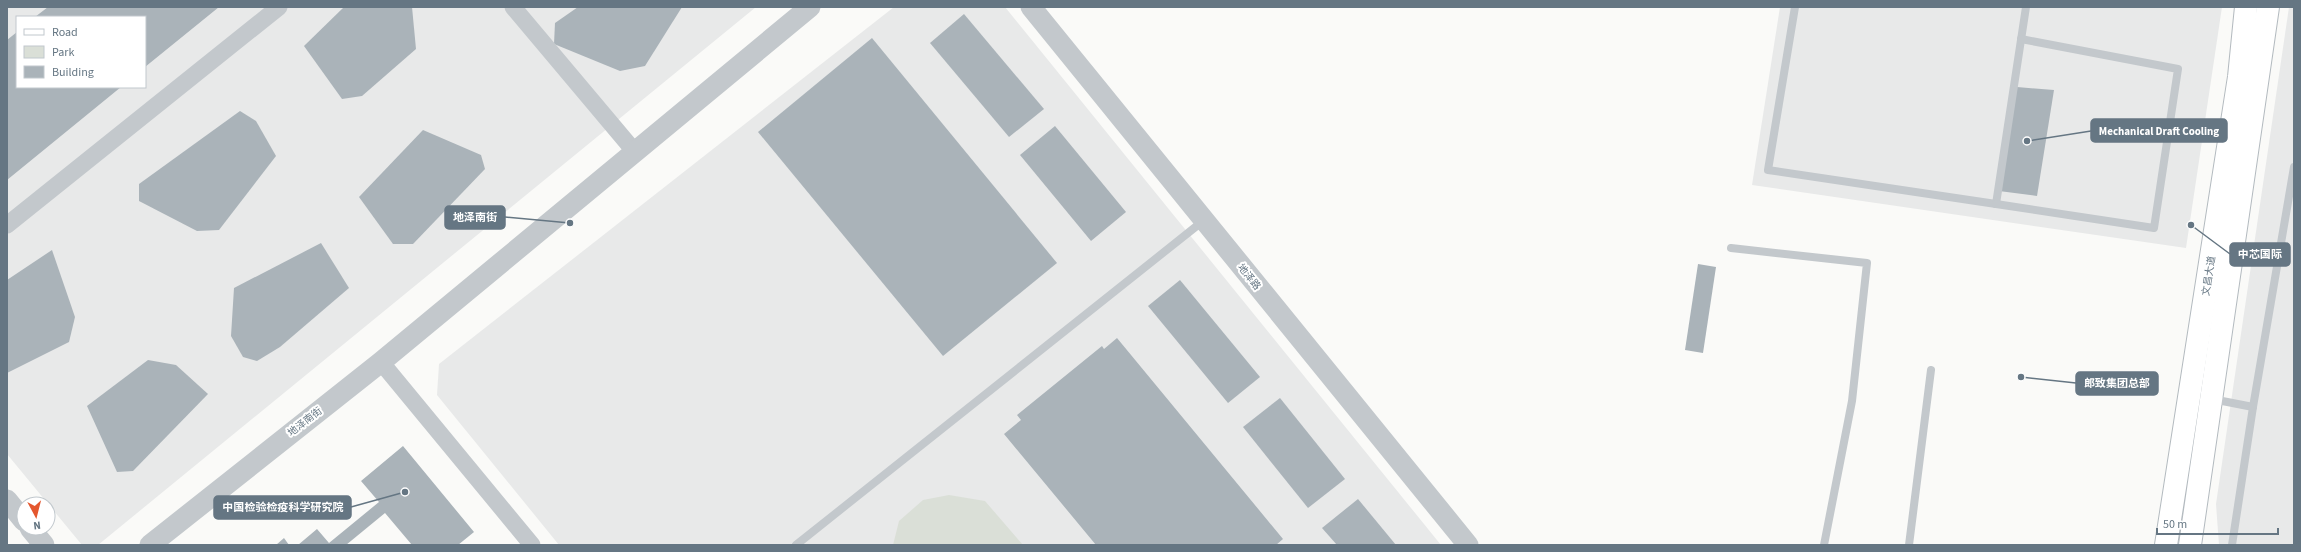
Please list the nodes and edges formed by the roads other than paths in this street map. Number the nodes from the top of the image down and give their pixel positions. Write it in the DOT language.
graph roads {
  1 [pos="280,7"];
  2 [pos="513,7"];
  3 [pos="810,7"];
  4 [pos="1031,7"];
  5 [pos="1795,7"];
  6 [pos="2026,7"];
  7 [pos="2246,7"];
  8 [pos="2268,7"];
  9 [pos="2021,39"];
  10 [pos="634,152"];
  11 [pos="2294,167"];
  12 [pos="1996,204"];
  13 [pos="1203,221"];
  14 [pos="7,225"];
  15 [pos="1731,248"];
  16 [pos="381,362"];
  17 [pos="1931,370"];
  18 [pos="2201,398"];
  19 [pos="2253,407"];
  20 [pos="7,500"];
  21 [pos="16,511"];
  22 [pos="37,536"];
  23 [pos="44,545"];
  24 [pos="150,545"];
  25 [pos="532,545"];
  26 [pos="796,545"];
  27 [pos="1468,545"];
  28 [pos="1824,545"];
  29 [pos="1909,545"];
  30 [pos="2166,545"];
  31 [pos="2190,545"];
  32 [pos="2232,545"];
  1 -- 14 [label="street"];
  2 -- 10 [label="street"];
  3 -- 10 [label="street, 地泽南街"];
  4 -- 13 [label="street, 地泽路"];
  5 -- 12 [label="lane"];
  6 -- 9 [label="lane"];
  7 -- 18 [label="main road, 文昌大道"];
  8 -- 18 [label="main road, 文昌大道"];
  9 -- 12 [label="lane"];
  9 -- 12 [label="lane"];
  10 -- 16 [label="street, 地泽南街"];
  11 -- 19 [label="lane"];
  13 -- 26 [label="lane"];
  13 -- 27 [label="street, 地泽路"];
  15 -- 28 [label="lane"];
  16 -- 24 [label="street, 地泽南街"];
  16 -- 25 [label="street"];
  17 -- 29 [label="lane"];
  18 -- 19 [label="lane"];
  18 -- 30 [label="main road, 文昌大道"];
  18 -- 31 [label="main road, 文昌大道"];
  19 -- 32 [label="lane"];
  20 -- 21 [label="street"];
  22 -- 23 [label="street"];
}
